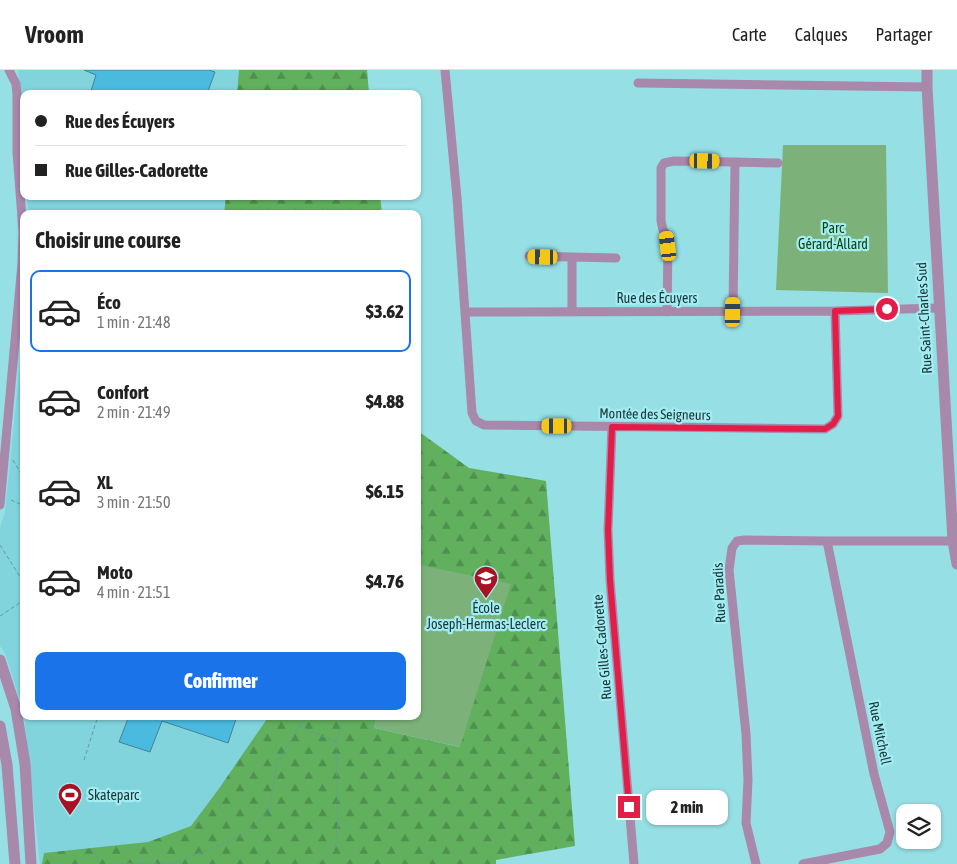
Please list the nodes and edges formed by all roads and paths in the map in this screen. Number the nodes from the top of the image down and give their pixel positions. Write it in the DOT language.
graph roads {
  1 [pos="9,70"];
  2 [pos="445,70"];
  3 [pos="927,70"];
  4 [pos="638,83"];
  5 [pos="927,87"];
  6 [pos="735,162"];
  7 [pos="778,163"];
  8 [pos="20,196"];
  9 [pos="529,256"];
  10 [pos="572,258"];
  11 [pos="616,258"];
  12 [pos="20,287"];
  13 [pos="938,308"];
  14 [pos="835,311"];
  15 [pos="465,312"];
  16 [pos="572,312"];
  17 [pos="667,312"];
  18 [pos="733,312"];
  19 [pos="612,427"];
  20 [pos="6,449"];
  21 [pos="20,473"];
  22 [pos="1,501"];
  23 [pos="20,505"];
  24 [pos="827,541"];
  25 [pos="955,541"];
  26 [pos="0,545"];
  27 [pos="957,564"];
  28 [pos="20,577"];
  29 [pos="20,603"];
  30 [pos="0,616"];
  31 [pos="0,660"];
  32 [pos="97,720"];
  33 [pos="304,720"];
  34 [pos="342,720"];
  35 [pos="0,726"];
  36 [pos="299,726"];
  37 [pos="336,742"];
  38 [pos="84,760"];
  39 [pos="92,848"];
  40 [pos="15,864"];
  41 [pos="31,864"];
  42 [pos="101,864"];
  43 [pos="108,864"];
  44 [pos="318,864"];
  45 [pos="634,864"];
  46 [pos="756,864"];
  47 [pos="803,864"];
  1 -- 8 [label="street"];
  2 -- 15 [label="street, Montée des Seigneurs"];
  3 -- 5 [label="street, Rue Saint-Charles Sud"];
  4 -- 5 [label="street"];
  5 -- 13 [label="street, Rue Saint-Charles Sud"];
  6 -- 7 [label="street"];
  6 -- 17 [label="street"];
  6 -- 18 [label="street"];
  9 -- 10 [label="street"];
  10 -- 11 [label="street"];
  10 -- 16 [label="street"];
  12 -- 20 [label="street"];
  13 -- 14 [label="street, Rue des Écuyers"];
  13 -- 25 [label="street, Rue Saint-Charles Sud"];
  14 -- 18 [label="street, Rue des Écuyers"];
  14 -- 19 [label="street, Montée des Seigneurs"];
  15 -- 16 [label="street, Rue des Écuyers"];
  15 -- 19 [label="street, Montée des Seigneurs"];
  16 -- 17 [label="street, Rue des Écuyers"];
  17 -- 18 [label="street, Rue des Écuyers"];
  19 -- 45 [label="street, Rue Gilles-Cadorette"];
  20 -- 21 [label="path"];
  20 -- 22 [label="street"];
  22 -- 23 [label="path"];
  24 -- 25 [label="street, Rue Paradis"];
  24 -- 46 [label="street, Rue Paradis"];
  24 -- 47 [label="street, Rue Mitchell"];
  25 -- 27 [label="street, Rue Saint-Charles Sud"];
  26 -- 28 [label="path"];
  29 -- 30 [label="path"];
  31 -- 41 [label="street"];
  32 -- 38 [label="path"];
  33 -- 36 [label="path"];
  34 -- 37 [label="path"];
  35 -- 40 [label="street"];
  36 -- 37 [label="path"];
  36 -- 43 [label="path"];
  37 -- 44 [label="path"];
  39 -- 42 [label="path"];
}
